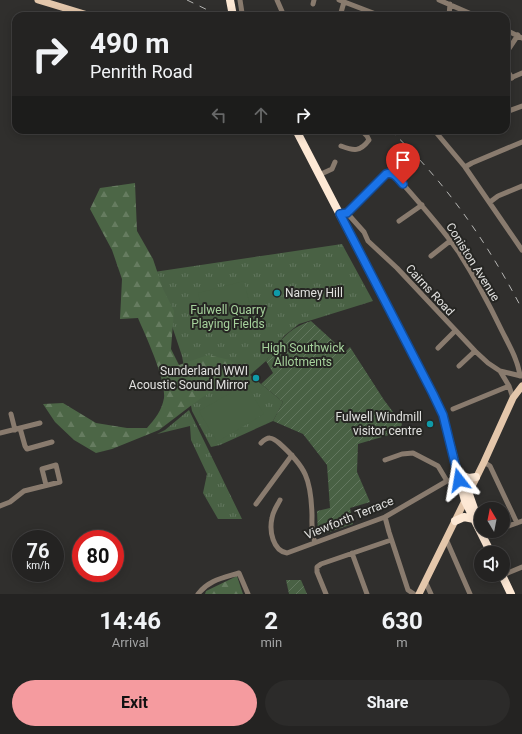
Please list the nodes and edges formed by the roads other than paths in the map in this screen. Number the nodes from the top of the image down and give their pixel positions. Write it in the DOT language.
graph roads {
  1 [pos="38,0"];
  2 [pos="230,0"];
  3 [pos="240,0"];
  4 [pos="277,0"];
  5 [pos="339,0"];
  6 [pos="439,0"];
  7 [pos="344,2"];
  8 [pos="450,4"];
  9 [pos="78,12"];
  10 [pos="232,12"];
  11 [pos="242,12"];
  12 [pos="281,12"];
  13 [pos="341,12"];
  14 [pos="370,12"];
  15 [pos="449,12"];
  16 [pos="467,12"];
  17 [pos="510,32"];
  18 [pos="520,37"];
  19 [pos="510,48"];
  20 [pos="522,74"];
  21 [pos="510,75"];
  22 [pos="512,78"];
  23 [pos="522,106"];
  24 [pos="510,110"];
  25 [pos="298,134"];
  26 [pos="365,134"];
  27 [pos="437,134"];
  28 [pos="522,142"];
  29 [pos="341,146"];
  30 [pos="335,162"];
  31 [pos="465,167"];
  32 [pos="320,175"];
  33 [pos="522,186"];
  34 [pos="490,202"];
  35 [pos="422,205"];
  36 [pos="343,213"];
  37 [pos="400,221"];
  38 [pos="358,226"];
  39 [pos="348,229"];
  40 [pos="450,241"];
  41 [pos="522,250"];
  42 [pos="431,256"];
  43 [pos="455,331"];
  44 [pos="438,348"];
  45 [pos="475,351"];
  46 [pos="458,366"];
  47 [pos="500,371"];
  48 [pos="521,376"];
  49 [pos="509,386"];
  50 [pos="522,386"];
  51 [pos="514,398"];
  52 [pos="453,409"];
  53 [pos="11,414"];
  54 [pos="40,423"];
  55 [pos="17,429"];
  56 [pos="0,434"];
  57 [pos="52,442"];
  58 [pos="262,443"];
  59 [pos="292,455"];
  60 [pos="385,461"];
  61 [pos="484,462"];
  62 [pos="476,477"];
  63 [pos="461,478"];
  64 [pos="447,480"];
  65 [pos="46,485"];
  66 [pos="469,492"];
  67 [pos="280,500"];
  68 [pos="464,501"];
  69 [pos="256,504"];
  70 [pos="0,506"];
  71 [pos="474,507"];
  72 [pos="385,517"];
  73 [pos="474,519"];
  74 [pos="455,521"];
  75 [pos="519,522"];
  76 [pos="446,539"];
  77 [pos="391,540"];
  78 [pos="315,542"];
  79 [pos="352,554"];
  80 [pos="522,567"];
  81 [pos="510,572"];
  82 [pos="425,581"];
  83 [pos="505,582"];
  84 [pos="198,594"];
  85 [pos="248,594"];
  86 [pos="326,594"];
  87 [pos="368,594"];
  88 [pos="414,594"];
  89 [pos="418,594"];
  90 [pos="431,594"];
  91 [pos="470,594"];
  92 [pos="511,594"];
  1 -- 9 [label="main road"];
  2 -- 10 [label="highway"];
  3 -- 11 [label="street"];
  4 -- 12 [label="street"];
  5 -- 7 [label="street"];
  6 -- 8 [label="street"];
  7 -- 13 [label="street"];
  7 -- 14 [label="street"];
  8 -- 15 [label="street"];
  8 -- 16 [label="street"];
  17 -- 18 [label="street"];
  18 -- 19 [label="street"];
  20 -- 22 [label="street"];
  21 -- 22 [label="street"];
  23 -- 24 [label="street"];
  25 -- 32 [label="highway"];
  26 -- 29 [label="street"];
  27 -- 31 [label="street"];
  28 -- 31 [label="street"];
  30 -- 32 [label="street"];
  31 -- 34 [label="street"];
  32 -- 36 [label="highway"];
  33 -- 34 [label="street"];
  34 -- 41 [label="street"];
  35 -- 36 [label="street, Coniston Avenue"];
  35 -- 37 [label="street"];
  35 -- 40 [label="street, Coniston Avenue"];
  36 -- 38 [label="street, Cairns Road"];
  36 -- 39 [label="highway"];
  38 -- 39 [label="street"];
  38 -- 43 [label="street, Cairns Road"];
  39 -- 63 [label="highway"];
  40 -- 42 [label="street"];
  40 -- 48 [label="street, Coniston Avenue"];
  43 -- 44 [label="street"];
  43 -- 45 [label="street, Cairns Road"];
  45 -- 46 [label="street"];
  45 -- 47 [label="street, Cairns Road"];
  47 -- 48 [label="street, Cairns Road"];
  47 -- 49 [label="street, Cairns Road"];
  49 -- 51 [label="street, Cairns Road"];
  49 -- 52 [label="street"];
  50 -- 51 [label="main road"];
  51 -- 61 [label="main road"];
  53 -- 55 [label="street"];
  54 -- 55 [label="street"];
  55 -- 56 [label="street"];
  55 -- 57 [label="street"];
  58 -- 59 [label="street"];
  59 -- 69 [label="street"];
  59 -- 78 [label="street"];
  60 -- 64 [label="street"];
  61 -- 62 [label="main road"];
  61 -- 75 [label="street"];
  62 -- 63 [label="highway"];
  62 -- 66 [label="main road"];
  63 -- 64 [label="street"];
  63 -- 66 [label="highway"];
  63 -- 68 [label="highway"];
  64 -- 72 [label="street, Viewforth Terrace"];
  65 -- 70 [label="street"];
  66 -- 68 [label="main road"];
  66 -- 71 [label="highway"];
  67 -- 78 [label="street, Viewforth Terrace"];
  68 -- 73 [label="highway"];
  68 -- 74 [label="main road"];
  72 -- 77 [label="street"];
  72 -- 78 [label="street, Viewforth Terrace"];
  73 -- 74 [label="highway"];
  74 -- 76 [label="main road"];
  76 -- 82 [label="main road"];
  76 -- 91 [label="street"];
  77 -- 79 [label="street"];
  77 -- 88 [label="street"];
  79 -- 86 [label="street"];
  79 -- 87 [label="street"];
  80 -- 81 [label="street"];
  82 -- 89 [label="main road"];
  82 -- 90 [label="street"];
  83 -- 92 [label="highway"];
  84 -- 85 [label="street"];
}
